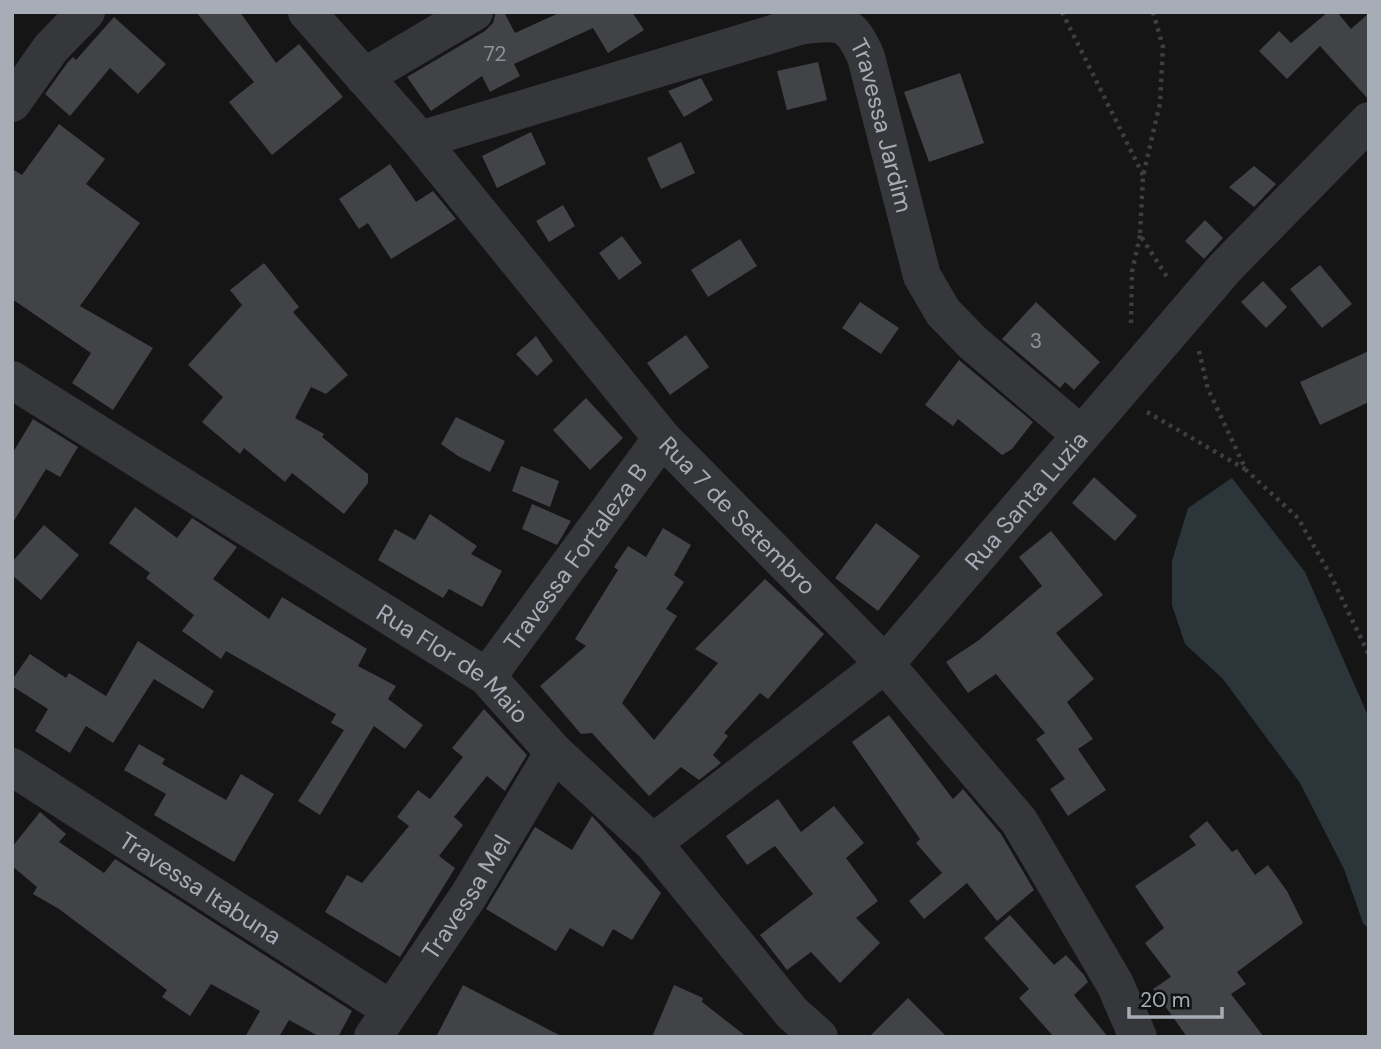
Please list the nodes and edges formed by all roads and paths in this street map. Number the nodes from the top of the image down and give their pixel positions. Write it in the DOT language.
graph roads {
  1 [pos="86,12"];
  2 [pos="307,12"];
  3 [pos="474,12"];
  4 [pos="1062,12"];
  5 [pos="1153,12"];
  6 [pos="365,78"];
  7 [pos="12,103"];
  8 [pos="1369,121"];
  9 [pos="420,140"];
  10 [pos="1143,176"];
  11 [pos="1140,234"];
  12 [pos="1189,311"];
  13 [pos="12,380"];
  14 [pos="1124,385"];
  15 [pos="1080,435"];
  16 [pos="662,438"];
  17 [pos="1246,470"];
  18 [pos="1369,655"];
  19 [pos="884,664"];
  20 [pos="487,677"];
  21 [pos="554,752"];
  22 [pos="12,767"];
  23 [pos="653,843"];
  24 [pos="382,1023"];
  25 [pos="819,1037"];
  26 [pos="1138,1037"];
  1 -- 7 [label="street"];
  2 -- 6 [label="street, Rua 7 de Setembro"];
  3 -- 6 [label="street"];
  4 -- 10 [label="path"];
  5 -- 10 [label="path"];
  6 -- 9 [label="street, Rua 7 de Setembro"];
  8 -- 12 [label="street, Rua Santa Luzia"];
  9 -- 15 [label="street, Travessa Jardim"];
  9 -- 16 [label="street, Rua 7 de Setembro"];
  10 -- 11 [label="path"];
  11 -- 12 [label="path"];
  11 -- 14 [label="path"];
  12 -- 14 [label="street, Rua Santa Luzia"];
  12 -- 17 [label="path"];
  13 -- 20 [label="street, Rua Flor de Maio"];
  14 -- 15 [label="street, Rua Santa Luzia"];
  14 -- 17 [label="path"];
  15 -- 19 [label="street, Rua Santa Luzia"];
  16 -- 19 [label="street, Rua 7 de Setembro"];
  16 -- 20 [label="street, Travessa Fortaleza B"];
  17 -- 18 [label="path"];
  19 -- 23 [label="street, Rua Santa Luzia"];
  19 -- 26 [label="street, Rua 7 de Setembro"];
  20 -- 21 [label="street, Rua Flor de Maio"];
  21 -- 23 [label="street, Rua Flor de Maio"];
  21 -- 24 [label="street, Travessa Mel"];
  22 -- 24 [label="street, Travessa Itabuna"];
  23 -- 25 [label="street, Rua Flor de Maio"];
}
